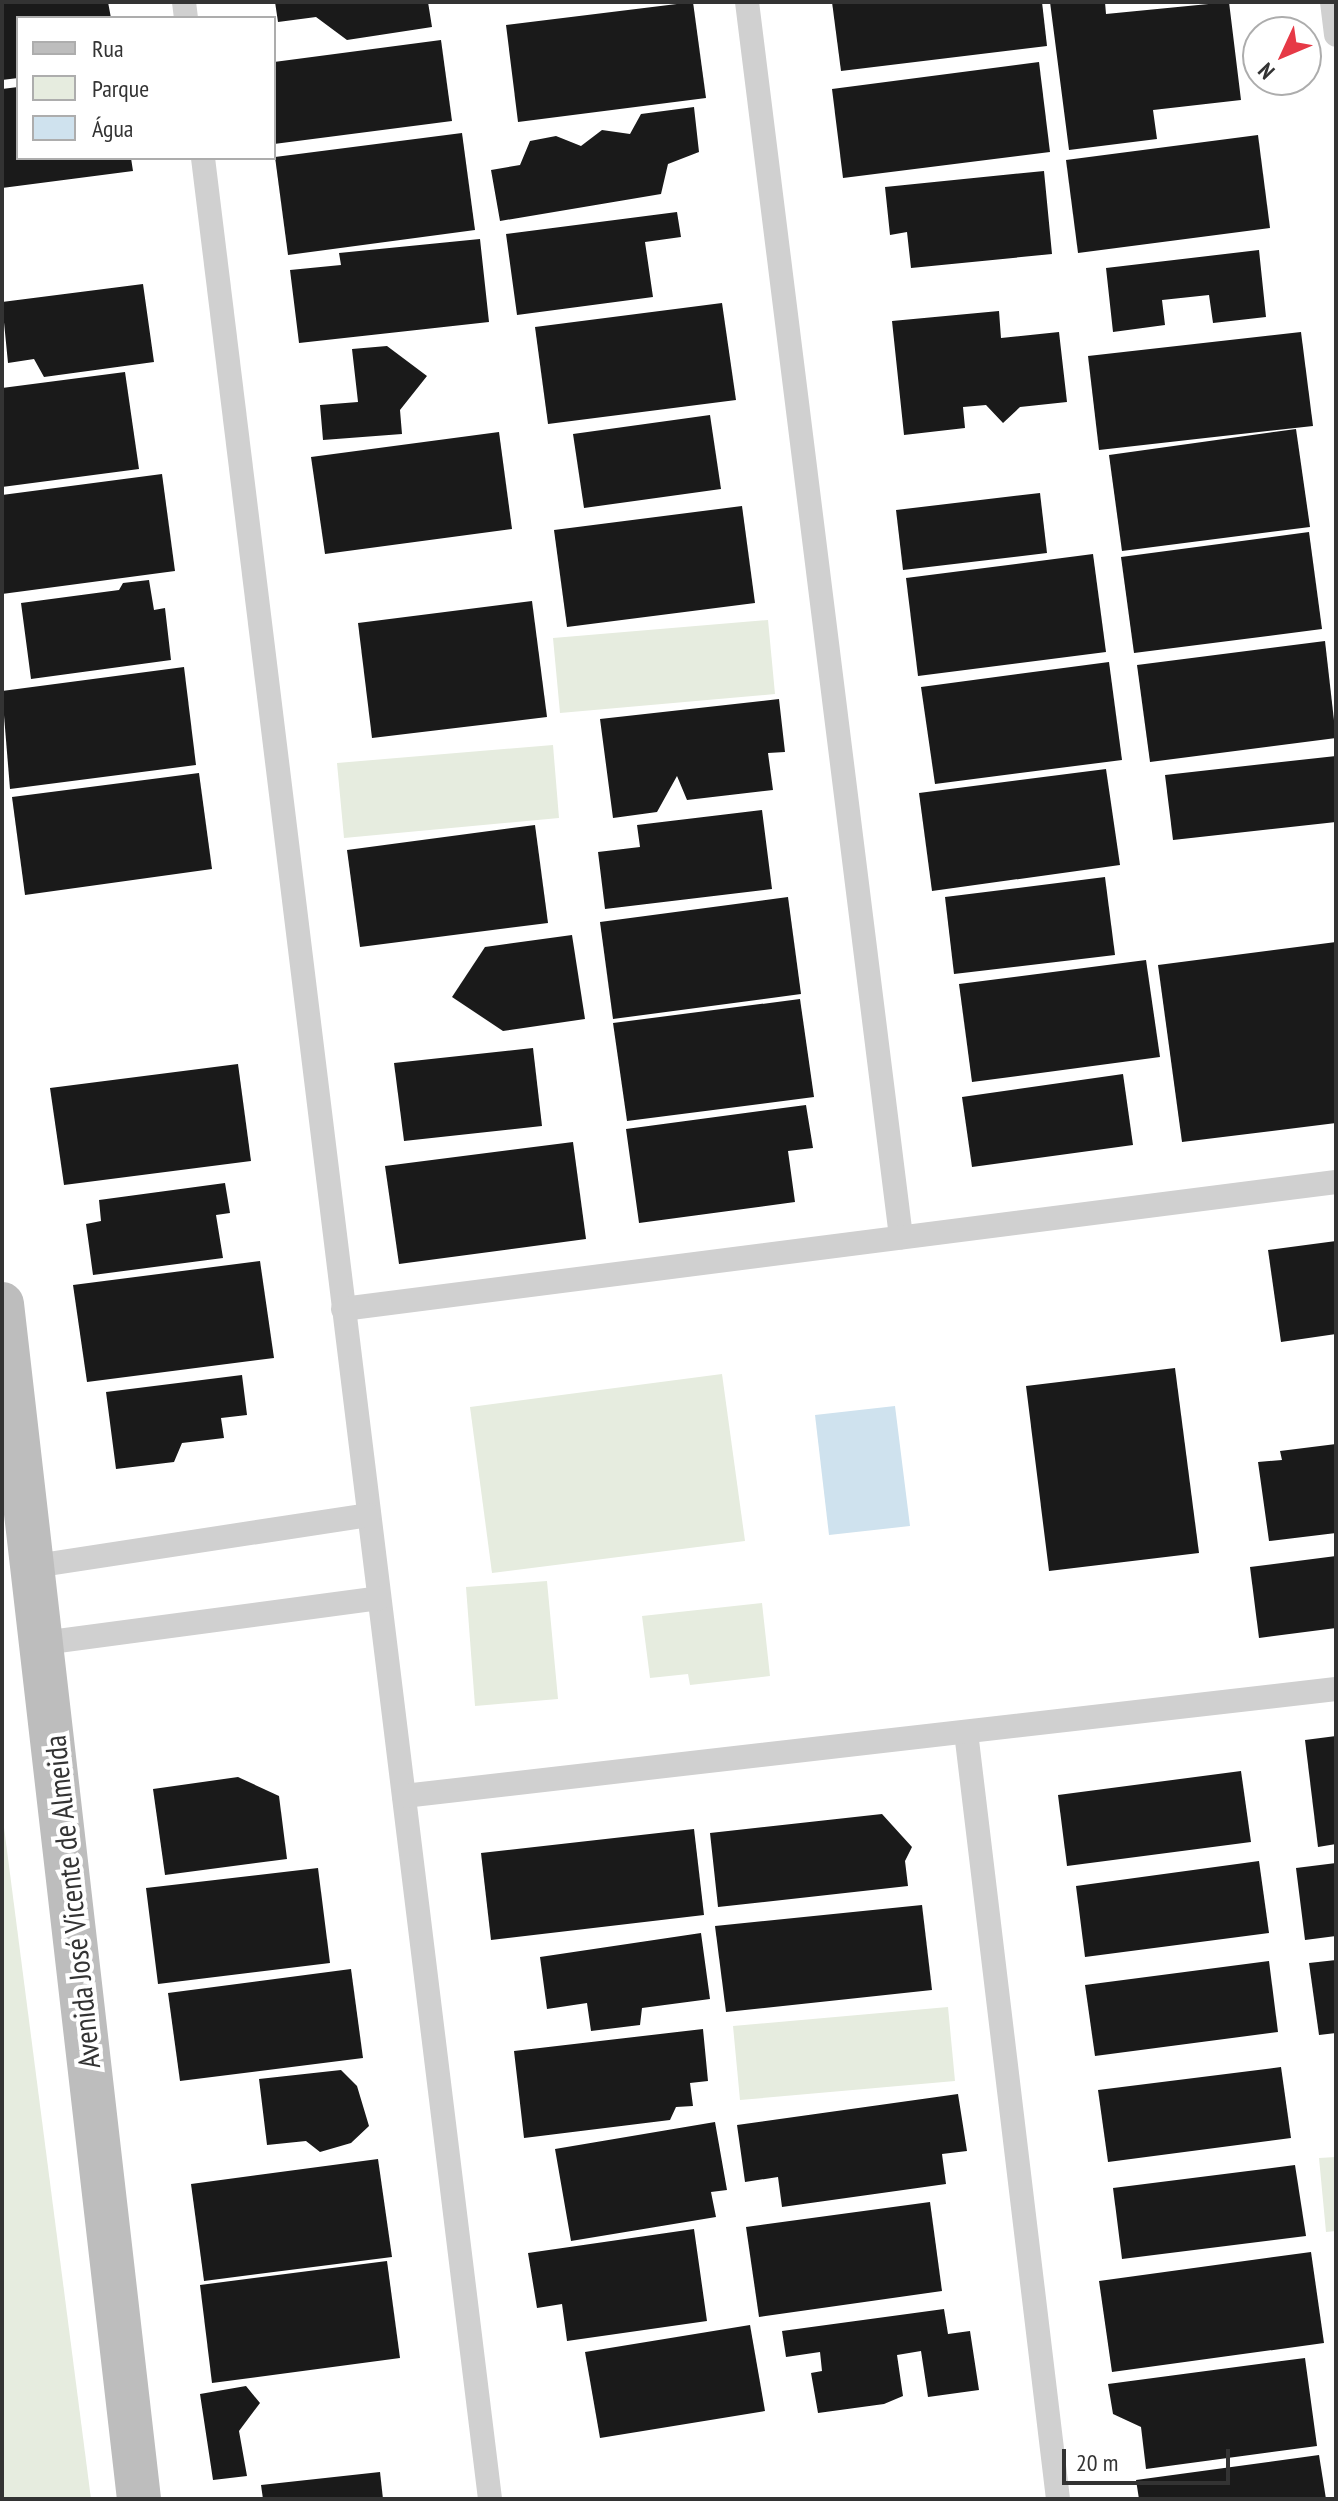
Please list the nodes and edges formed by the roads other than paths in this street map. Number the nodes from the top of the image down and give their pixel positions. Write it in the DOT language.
graph roads {
  1 [pos="747,2"];
  2 [pos="1332,2"];
  3 [pos="1336,35"];
  4 [pos="203,160"];
  5 [pos="1336,1182"];
  6 [pos="901,1237"];
  7 [pos="2,1304"];
  8 [pos="343,1309"];
  9 [pos="368,1515"];
  10 [pos="35,1566"];
  11 [pos="379,1598"];
  12 [pos="43,1643"];
  13 [pos="1336,1689"];
  14 [pos="966,1732"];
  15 [pos="404,1796"];
  16 [pos="139,2499"];
  17 [pos="490,2499"];
  18 [pos="1058,2499"];
  1 -- 6 [label="lane"];
  2 -- 3 [label="lane"];
  4 -- 8 [label="lane"];
  5 -- 6 [label="lane"];
  6 -- 8 [label="lane"];
  7 -- 10 [label="street, Avenida José Vicente de Almeida"];
  8 -- 9 [label="lane"];
  9 -- 10 [label="lane"];
  9 -- 11 [label="lane"];
  10 -- 12 [label="street, Avenida José Vicente de Almeida"];
  11 -- 12 [label="lane"];
  11 -- 15 [label="lane"];
  12 -- 16 [label="street, Avenida José Vicente de Almeida"];
  13 -- 14 [label="lane"];
  14 -- 15 [label="lane"];
  14 -- 18 [label="lane"];
  15 -- 17 [label="lane"];
}
